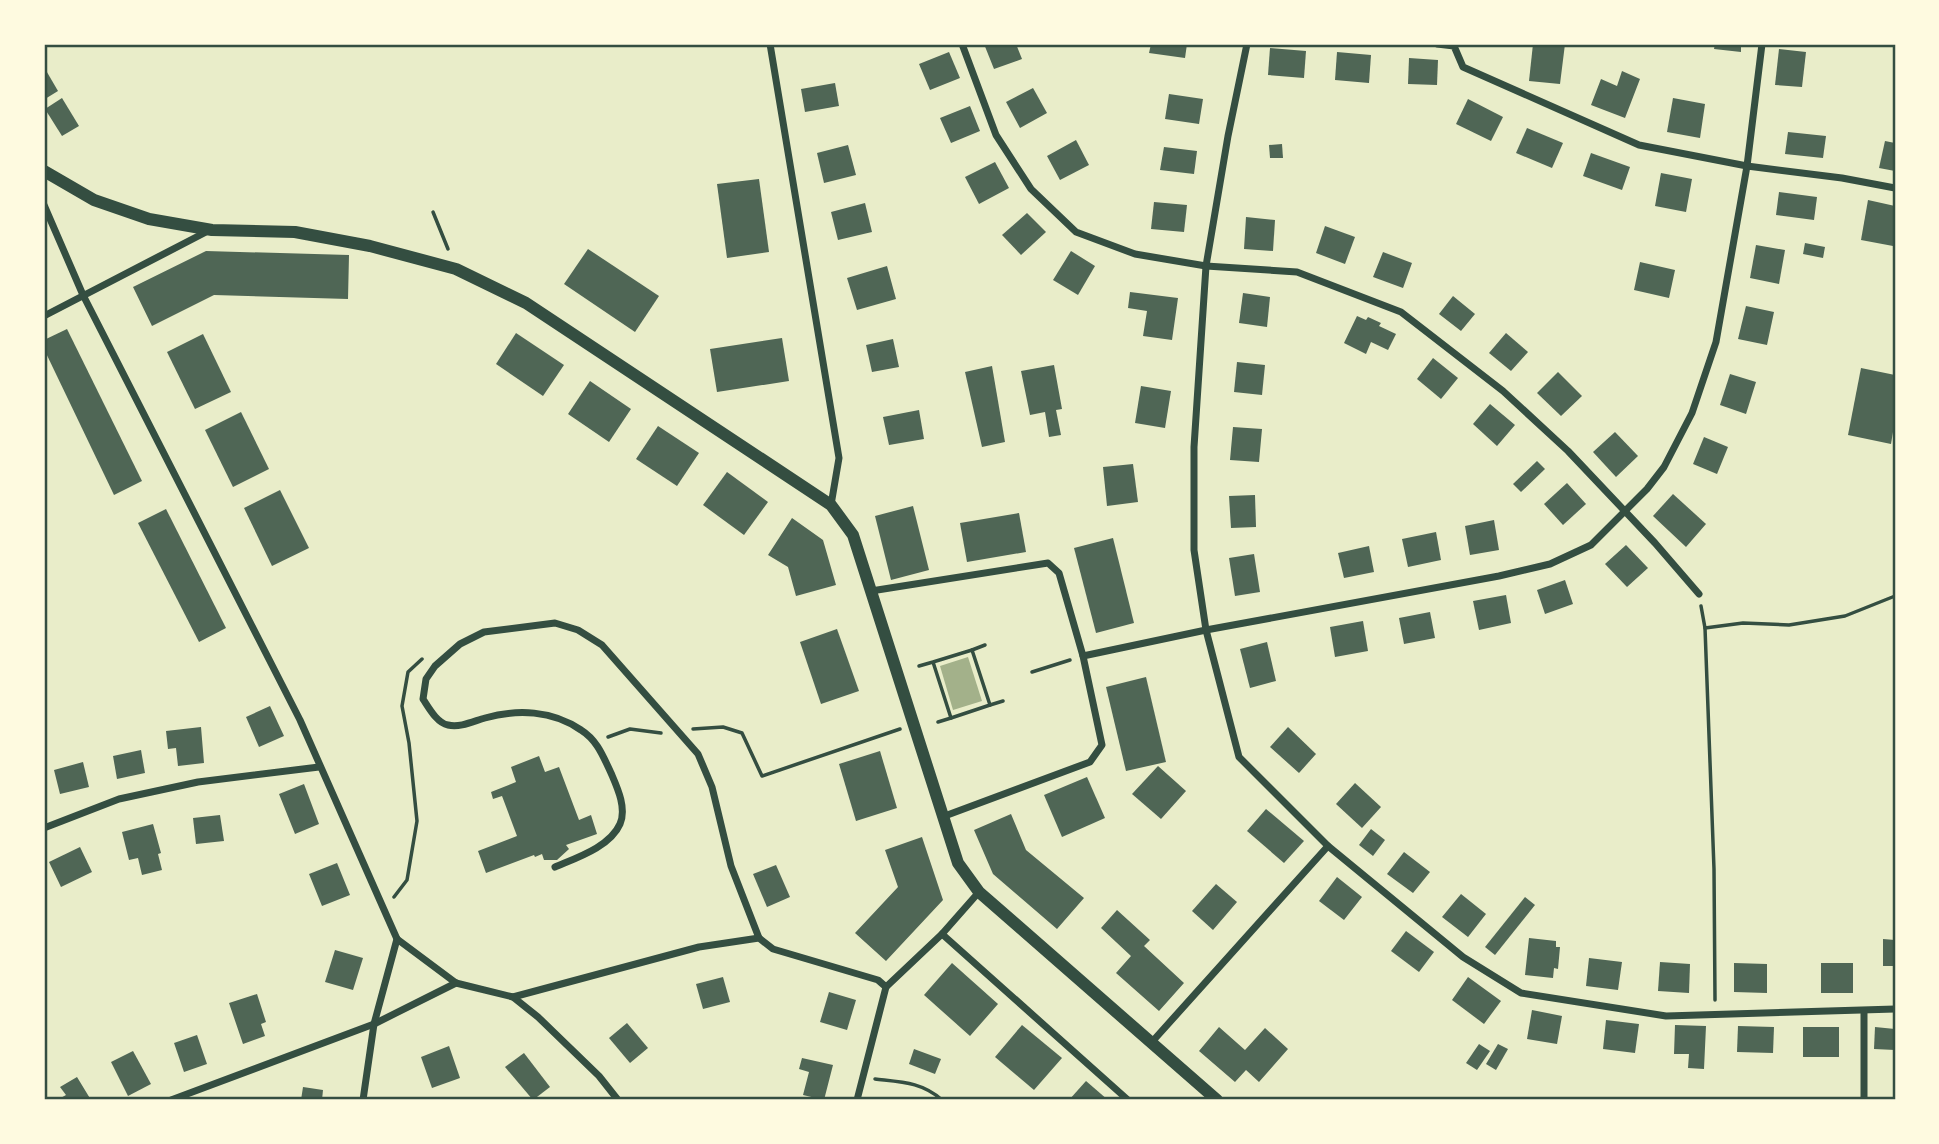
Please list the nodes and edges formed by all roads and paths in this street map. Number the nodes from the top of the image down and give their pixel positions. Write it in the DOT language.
graph roads {
  1 [pos="770,44"];
  2 [pos="962,44"];
  3 [pos="1247,44"];
  4 [pos="1437,44"];
  5 [pos="1762,44"];
  6 [pos="1455,45"];
  7 [pos="1747,166"];
  8 [pos="44,171"];
  9 [pos="1895,188"];
  10 [pos="44,205"];
  11 [pos="433,212"];
  12 [pos="212,230"];
  13 [pos="1206,266"];
  14 [pos="456,269"];
  15 [pos="83,295"];
  16 [pos="44,316"];
  17 [pos="831,505"];
  18 [pos="1625,512"];
  19 [pos="871,591"];
  20 [pos="1699,594"];
  21 [pos="1895,596"];
  22 [pos="1705,628"];
  23 [pos="1206,630"];
  24 [pos="985,645"];
  25 [pos="972,650"];
  26 [pos="446,656"];
  27 [pos="1083,656"];
  28 [pos="933,662"];
  29 [pos="919,666"];
  30 [pos="1032,672"];
  31 [pos="1003,701"];
  32 [pos="990,705"];
  33 [pos="951,718"];
  34 [pos="938,722"];
  35 [pos="913,726"];
  36 [pos="679,734"];
  37 [pos="596,742"];
  38 [pos="319,767"];
  39 [pos="44,816"];
  40 [pos="942,817"];
  41 [pos="46,826"];
  42 [pos="1328,845"];
  43 [pos="555,867"];
  44 [pos="979,892"];
  45 [pos="384,910"];
  46 [pos="942,934"];
  47 [pos="759,938"];
  48 [pos="397,939"];
  49 [pos="456,983"];
  50 [pos="886,986"];
  51 [pos="513,997"];
  52 [pos="1895,1009"];
  53 [pos="1864,1011"];
  54 [pos="1716,1016"];
  55 [pos="374,1024"];
  56 [pos="1151,1043"];
  57 [pos="863,1077"];
  58 [pos="171,1100"];
  59 [pos="363,1100"];
  60 [pos="618,1100"];
  61 [pos="857,1100"];
  62 [pos="942,1100"];
  63 [pos="1128,1100"];
  64 [pos="1217,1100"];
  65 [pos="1864,1100"];
  1 -- 17 [label="street"];
  2 -- 13 [label="street"];
  3 -- 13 [label="street"];
  4 -- 6 [label="street"];
  5 -- 7 [label="street"];
  6 -- 7 [label="street"];
  7 -- 9 [label="street"];
  7 -- 18 [label="street"];
  8 -- 12 [label="street"];
  10 -- 15 [label="street"];
  11 -- 14 [label="path"];
  12 -- 14 [label="street"];
  12 -- 15 [label="street"];
  13 -- 18 [label="street"];
  13 -- 23 [label="street"];
  14 -- 17 [label="street"];
  15 -- 16 [label="street"];
  15 -- 38 [label="street"];
  17 -- 19 [label="street"];
  18 -- 20 [label="street"];
  18 -- 23 [label="street"];
  19 -- 27 [label="street"];
  19 -- 35 [label="street"];
  20 -- 22 [label="path"];
  21 -- 22 [label="path"];
  22 -- 54 [label="path"];
  23 -- 27 [label="street"];
  23 -- 42 [label="street"];
  24 -- 25 [label="path"];
  25 -- 28 [label="path"];
  25 -- 32 [label="path"];
  26 -- 36 [label="street"];
  26 -- 37 [label="street"];
  26 -- 45 [label="path"];
  27 -- 30 [label="path"];
  27 -- 40 [label="street"];
  28 -- 29 [label="path"];
  28 -- 33 [label="path"];
  31 -- 32 [label="path"];
  32 -- 33 [label="path"];
  33 -- 34 [label="path"];
  35 -- 36 [label="path"];
  35 -- 40 [label="street"];
  36 -- 37 [label="path"];
  36 -- 47 [label="street"];
  37 -- 43 [label="street"];
  38 -- 41 [label="street"];
  38 -- 45 [label="street"];
  39 -- 41 [label="street"];
  40 -- 44 [label="street"];
  42 -- 54 [label="street"];
  42 -- 56 [label="street"];
  44 -- 46 [label="street"];
  44 -- 56 [label="street"];
  45 -- 48 [label="street"];
  46 -- 50 [label="street"];
  46 -- 63 [label="street"];
  47 -- 50 [label="street"];
  47 -- 51 [label="street"];
  48 -- 49 [label="street"];
  48 -- 55 [label="street"];
  49 -- 51 [label="street"];
  49 -- 55 [label="street"];
  50 -- 57 [label="street"];
  51 -- 60 [label="street"];
  52 -- 53 [label="street"];
  53 -- 54 [label="street"];
  53 -- 65 [label="street"];
  55 -- 58 [label="street"];
  55 -- 59 [label="street"];
  56 -- 64 [label="street"];
  57 -- 61 [label="street"];
  57 -- 62 [label="path"];
}
